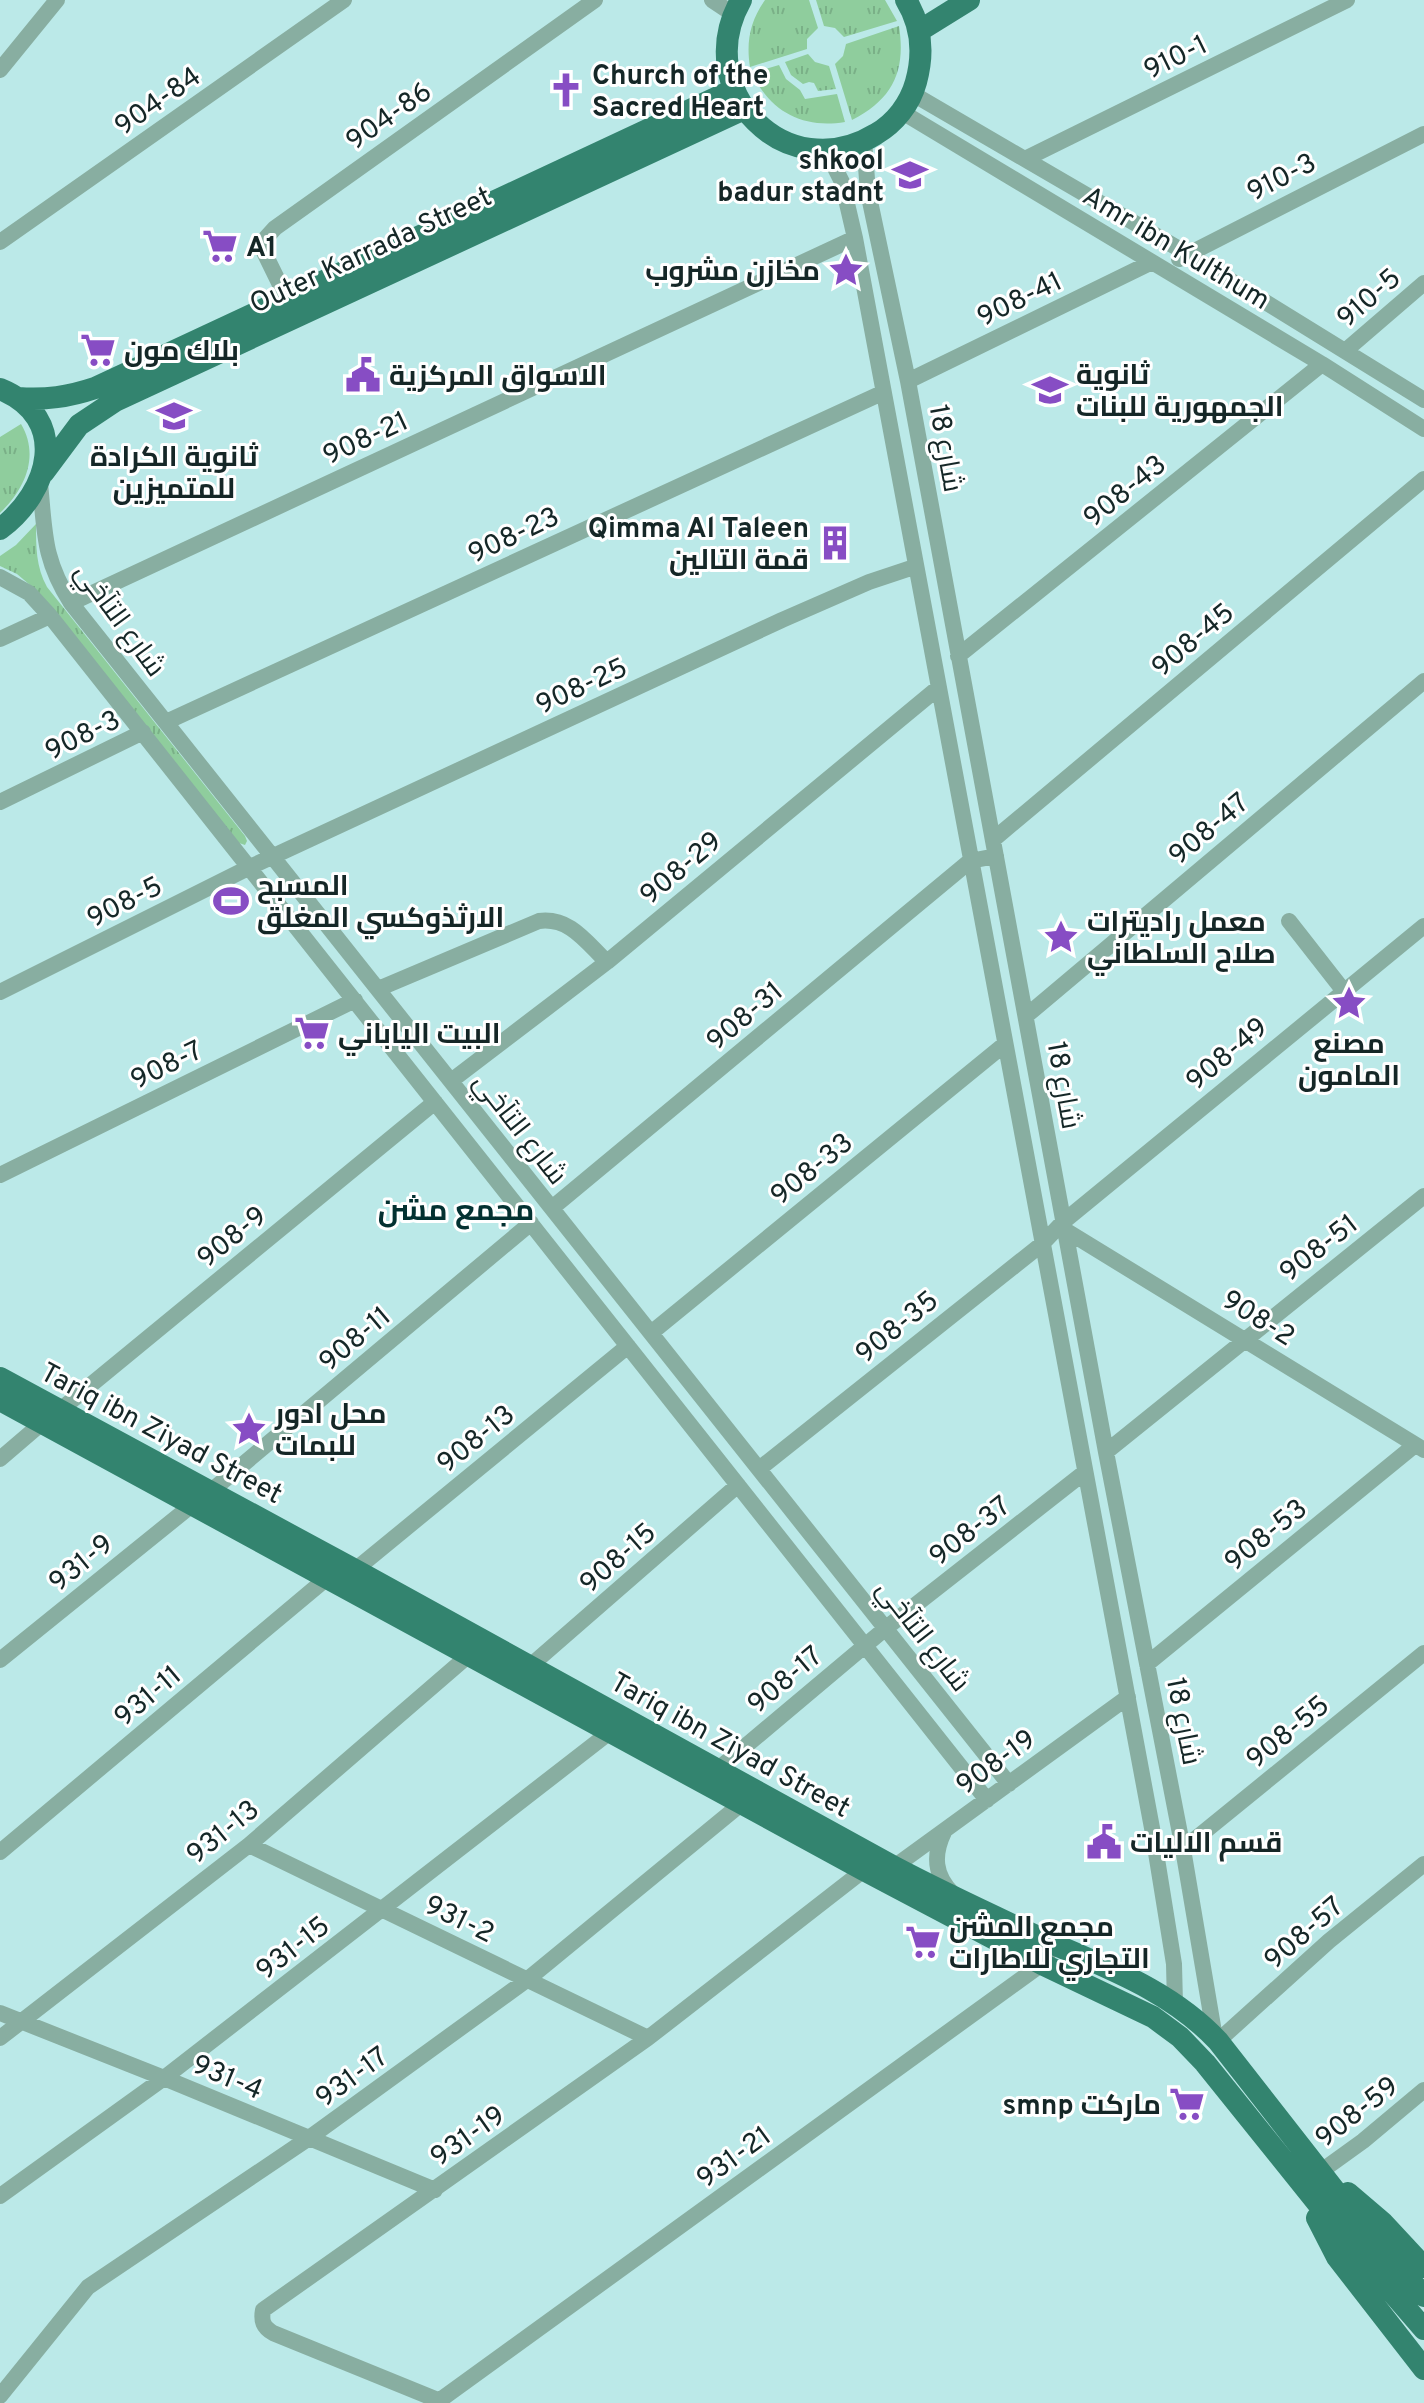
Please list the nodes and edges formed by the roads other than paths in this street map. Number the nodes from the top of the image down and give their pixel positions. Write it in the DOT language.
graph roads {
  1 [pos="57,0"];
  2 [pos="344,0"];
  3 [pos="595,0"];
  4 [pos="712,0"];
  5 [pos="906,0"];
  6 [pos="969,0"];
  7 [pos="1347,0"];
  8 [pos="737,7"];
  9 [pos="919,31"];
  10 [pos="0,70"];
  11 [pos="738,100"];
  12 [pos="907,103"];
  13 [pos="1424,134"];
  14 [pos="864,141"];
  15 [pos="826,150"];
  16 [pos="1025,159"];
  17 [pos="855,238"];
  18 [pos="0,242"];
  19 [pos="1186,253"];
  20 [pos="1158,266"];
  21 [pos="1424,283"];
  22 [pos="286,297"];
  23 [pos="1345,351"];
  24 [pos="1322,364"];
  25 [pos="908,381"];
  26 [pos="882,393"];
  27 [pos="9,394"];
  28 [pos="1424,400"];
  29 [pos="1424,429"];
  30 [pos="42,477"];
  31 [pos="1424,479"];
  32 [pos="0,529"];
  33 [pos="939,555"];
  34 [pos="914,564"];
  35 [pos="0,577"];
  36 [pos="71,603"];
  37 [pos="50,616"];
  38 [pos="0,639"];
  39 [pos="958,656"];
  40 [pos="1424,681"];
  41 [pos="938,688"];
  42 [pos="166,722"];
  43 [pos="143,732"];
  44 [pos="0,802"];
  45 [pos="995,847"];
  46 [pos="272,857"];
  47 [pos="970,861"];
  48 [pos="250,867"];
  49 [pos="1289,921"];
  50 [pos="1424,926"];
  51 [pos="607,962"];
  52 [pos="378,989"];
  53 [pos="1343,990"];
  54 [pos="0,992"];
  55 [pos="355,1000"];
  56 [pos="1026,1016"];
  57 [pos="1005,1044"];
  58 [pos="451,1081"];
  59 [pos="435,1102"];
  60 [pos="0,1175"];
  61 [pos="1424,1196"];
  62 [pos="552,1208"];
  63 [pos="531,1223"];
  64 [pos="1064,1226"];
  65 [pos="1042,1244"];
  66 [pos="599,1268"];
  67 [pos="580,1285"];
  68 [pos="651,1333"];
  69 [pos="1244,1338"];
  70 [pos="628,1346"];
  71 [pos="0,1378"];
  72 [pos="0,1400"];
  73 [pos="51,1417"];
  74 [pos="1419,1448"];
  75 [pos="1106,1452"];
  76 [pos="0,1459"];
  77 [pos="759,1469"];
  78 [pos="1085,1472"];
  79 [pos="738,1485"];
  80 [pos="201,1498"];
  81 [pos="355,1570"];
  82 [pos="327,1578"];
  83 [pos="886,1628"];
  84 [pos="865,1645"];
  85 [pos="1424,1653"];
  86 [pos="469,1655"];
  87 [pos="0,1660"];
  88 [pos="1147,1664"];
  89 [pos="529,1667"];
  90 [pos="1128,1697"];
  91 [pos="610,1732"];
  92 [pos="717,1770"];
  93 [pos="1009,1784"];
  94 [pos="987,1800"];
  95 [pos="741,1804"];
  96 [pos="1175,1809"];
  97 [pos="1149,1813"];
  98 [pos="944,1831"];
  99 [pos="249,1845"];
  100 [pos="1183,1849"];
  101 [pos="0,1852"];
  102 [pos="1424,1864"];
  103 [pos="894,1867"];
  104 [pos="864,1870"];
  105 [pos="959,1901"];
  106 [pos="382,1909"];
  107 [pos="1054,1944"];
  108 [pos="1042,1964"];
  109 [pos="1176,1978"];
  110 [pos="528,1979"];
  111 [pos="1155,1991"];
  112 [pos="1175,2004"];
  113 [pos="0,2013"];
  114 [pos="20,2021"];
  115 [pos="0,2038"];
  116 [pos="648,2038"];
  117 [pos="1216,2039"];
  118 [pos="164,2078"];
  119 [pos="1424,2090"];
  120 [pos="309,2138"];
  121 [pos="1315,2178"];
  122 [pos="435,2190"];
  123 [pos="0,2196"];
  124 [pos="1360,2240"];
  125 [pos="1424,2267"];
  126 [pos="1424,2296"];
  127 [pos="1424,2329"];
  128 [pos="1424,2369"];
  129 [pos="0,2396"];
  130 [pos="438,2402"];
  1 -- 10 [label="street"];
  2 -- 18 [label="street, 904-84"];
  3 -- 22 [label="street, 904-86"];
  4 -- 8 [label="street"];
  5 -- 9 [label="main road"];
  6 -- 9 [label="main road"];
  7 -- 16 [label="street, 910-1"];
  8 -- 11 [label="main road"];
  9 -- 12 [label="main road"];
  11 -- 15 [label="main road"];
  11 -- 22 [label="main road, Outer Karrada Street"];
  11 -- 30 [label="main road, Outer Karrada Street"];
  12 -- 14 [label="main road"];
  12 -- 16 [label="street, Amr ibn Kulthum"];
  12 -- 20 [label="street, Amr ibn Kulthum"];
  13 -- 19 [label="street, 910-3"];
  14 -- 15 [label="main road"];
  14 -- 25 [label="street, شارع 18"];
  15 -- 17 [label="street, شارع 18"];
  16 -- 19 [label="street, Amr ibn Kulthum"];
  17 -- 26 [label="street, شارع 18"];
  17 -- 36 [label="street, 908-21"];
  19 -- 20 [label="street, 910-3"];
  19 -- 23 [label="street, Amr ibn Kulthum"];
  20 -- 24 [label="street, Amr ibn Kulthum"];
  20 -- 25 [label="street, 908-41"];
  21 -- 23 [label="street, 910-5"];
  22 -- 27 [label="main road, Outer Karrada Street"];
  23 -- 28 [label="street, Amr ibn Kulthum"];
  24 -- 29 [label="street, Amr ibn Kulthum"];
  24 -- 39 [label="street, 908-43"];
  25 -- 33 [label="street, شارع 18"];
  26 -- 34 [label="street, شارع 18"];
  26 -- 42 [label="street, 908-23"];
  27 -- 30 [label="main road"];
  30 -- 32 [label="main road, Outer Karrada Street"];
  30 -- 36 [label="street, شارع التآخي"];
  31 -- 45 [label="street, 908-45"];
  33 -- 34 [label="street, 908-25"];
  33 -- 39 [label="street, شارع 18"];
  34 -- 41 [label="street, شارع 18"];
  34 -- 46 [label="street, 908-25"];
  35 -- 37 [label="street, شارع التآخي"];
  36 -- 42 [label="street, شارع التآخي"];
  37 -- 38 [label="street"];
  37 -- 43 [label="street, شارع التآخي"];
  39 -- 45 [label="street, شارع 18"];
  40 -- 56 [label="street, 908-47"];
  41 -- 47 [label="street, شارع 18"];
  41 -- 51 [label="street, 908-29"];
  42 -- 46 [label="street, شارع التآخي"];
  43 -- 44 [label="street, 908-3"];
  43 -- 48 [label="street, شارع التآخي"];
  45 -- 47 [label="street"];
  45 -- 56 [label="street, شارع 18"];
  46 -- 48 [label="street, 908-5"];
  46 -- 52 [label="street, شارع التآخي"];
  47 -- 57 [label="street, شارع 18"];
  47 -- 62 [label="street, 908-31"];
  48 -- 54 [label="street, 908-5"];
  48 -- 55 [label="street, شارع التآخي"];
  49 -- 53 [label="street"];
  50 -- 53 [label="street, 908-49"];
  51 -- 52 [label="street"];
  51 -- 58 [label="street, 908-29"];
  52 -- 58 [label="street, شارع التآخي"];
  53 -- 64 [label="street, 908-49"];
  55 -- 59 [label="street, شارع التآخي"];
  55 -- 60 [label="street, 908-7"];
  56 -- 64 [label="street, شارع 18"];
  57 -- 65 [label="street, شارع 18"];
  57 -- 68 [label="street, 908-33"];
  58 -- 62 [label="street, شارع التآخي"];
  59 -- 63 [label="street, شارع التآخي"];
  59 -- 73 [label="street, 908-9"];
  61 -- 69 [label="street, 908-51"];
  62 -- 66 [label="street, شارع التآخي"];
  63 -- 67 [label="street, شارع التآخي"];
  63 -- 80 [label="street, 908-11"];
  64 -- 65 [label="street, 908-35"];
  64 -- 69 [label="street, 908-2"];
  64 -- 75 [label="street, شارع 18"];
  65 -- 77 [label="street, 908-35"];
  65 -- 78 [label="street, شارع 18"];
  66 -- 67 [label="street"];
  66 -- 68 [label="street, شارع التآخي"];
  67 -- 70 [label="street, شارع التآخي"];
  68 -- 77 [label="street, شارع التآخي"];
  69 -- 74 [label="street, 908-2"];
  69 -- 75 [label="street"];
  70 -- 79 [label="street, شارع التآخي"];
  70 -- 81 [label="street, 908-13"];
  71 -- 73 [label="main road, Tariq ibn Ziyad Street"];
  72 -- 73 [label="main road, Tariq ibn Ziyad Street"];
  73 -- 76 [label="street, 908-9"];
  73 -- 80 [label="main road, Tariq ibn Ziyad Street"];
  74 -- 88 [label="street, 908-53"];
  75 -- 88 [label="street, شارع 18"];
  77 -- 83 [label="street, شارع التآخي"];
  78 -- 83 [label="street, 908-37"];
  78 -- 90 [label="street, شارع 18"];
  79 -- 84 [label="street, شارع التآخي"];
  79 -- 89 [label="street, 908-15"];
  80 -- 81 [label="main road, Tariq ibn Ziyad Street"];
  80 -- 82 [label="main road, Tariq ibn Ziyad Street"];
  80 -- 87 [label="street, 931-9"];
  81 -- 89 [label="main road, Tariq ibn Ziyad Street"];
  82 -- 86 [label="main road, Tariq ibn Ziyad Street"];
  82 -- 101 [label="street, 931-11"];
  83 -- 84 [label="street, 908-17"];
  83 -- 93 [label="street, شارع التآخي"];
  84 -- 92 [label="street, 908-17"];
  84 -- 94 [label="street, شارع التآخي"];
  85 -- 100 [label="street, 908-55"];
  86 -- 91 [label="main road, Tariq ibn Ziyad Street"];
  86 -- 99 [label="street, 931-13"];
  88 -- 96 [label="street, شارع 18"];
  89 -- 92 [label="main road, Tariq ibn Ziyad Street"];
  90 -- 93 [label="street, 908-19"];
  90 -- 97 [label="street, شارع 18"];
  91 -- 95 [label="main road, Tariq ibn Ziyad Street"];
  91 -- 106 [label="street, 931-15"];
  92 -- 103 [label="main road, Tariq ibn Ziyad Street"];
  93 -- 94 [label="street, 908-19"];
  94 -- 98 [label="street, 908-19"];
  95 -- 104 [label="main road, Tariq ibn Ziyad Street"];
  95 -- 110 [label="street, 931-17"];
  96 -- 97 [label="street"];
  96 -- 100 [label="street, شارع 18"];
  97 -- 109 [label="street, شارع 18"];
  98 -- 103 [label="street, 908-19"];
  98 -- 105 [label="street"];
  99 -- 106 [label="street, 931-2"];
  99 -- 114 [label="street, 931-13"];
  100 -- 117 [label="street, شارع 18"];
  102 -- 117 [label="street, 908-57"];
  103 -- 105 [label="main road, Tariq ibn Ziyad Street"];
  104 -- 108 [label="main road, Tariq ibn Ziyad Street"];
  104 -- 116 [label="street, 931-19"];
  105 -- 107 [label="main road, Tariq ibn Ziyad Street"];
  106 -- 110 [label="street, 931-2"];
  106 -- 118 [label="street, 931-15"];
  107 -- 108 [label="street, 931-21"];
  107 -- 111 [label="main road, Tariq ibn Ziyad Street"];
  108 -- 121 [label="main road, Tariq ibn Ziyad Street"];
  108 -- 130 [label="street, 931-21"];
  109 -- 111 [label="main road"];
  109 -- 112 [label="street, شارع 18"];
  110 -- 116 [label="street, 931-2"];
  110 -- 120 [label="street, 931-17"];
  111 -- 112 [label="main road, Tariq ibn Ziyad Street"];
  112 -- 117 [label="main road, Tariq ibn Ziyad Street"];
  113 -- 114 [label="street, 931-4"];
  114 -- 115 [label="street, 931-13"];
  114 -- 118 [label="street, 931-4"];
  116 -- 122 [label="street, 931-19"];
  117 -- 121 [label="main road, Tariq ibn Ziyad Street"];
  118 -- 120 [label="street, 931-4"];
  118 -- 123 [label="street, 931-15"];
  119 -- 121 [label="street, 908-59"];
  120 -- 122 [label="street, 931-4"];
  120 -- 129 [label="street, 931-17"];
  121 -- 124 [label="main road, Tariq ibn Ziyad Street"];
  121 -- 125 [label="main road"];
  121 -- 128 [label="main road"];
  122 -- 130 [label="street, 931-19"];
  124 -- 126 [label="main road"];
  124 -- 127 [label="main road"];
}
